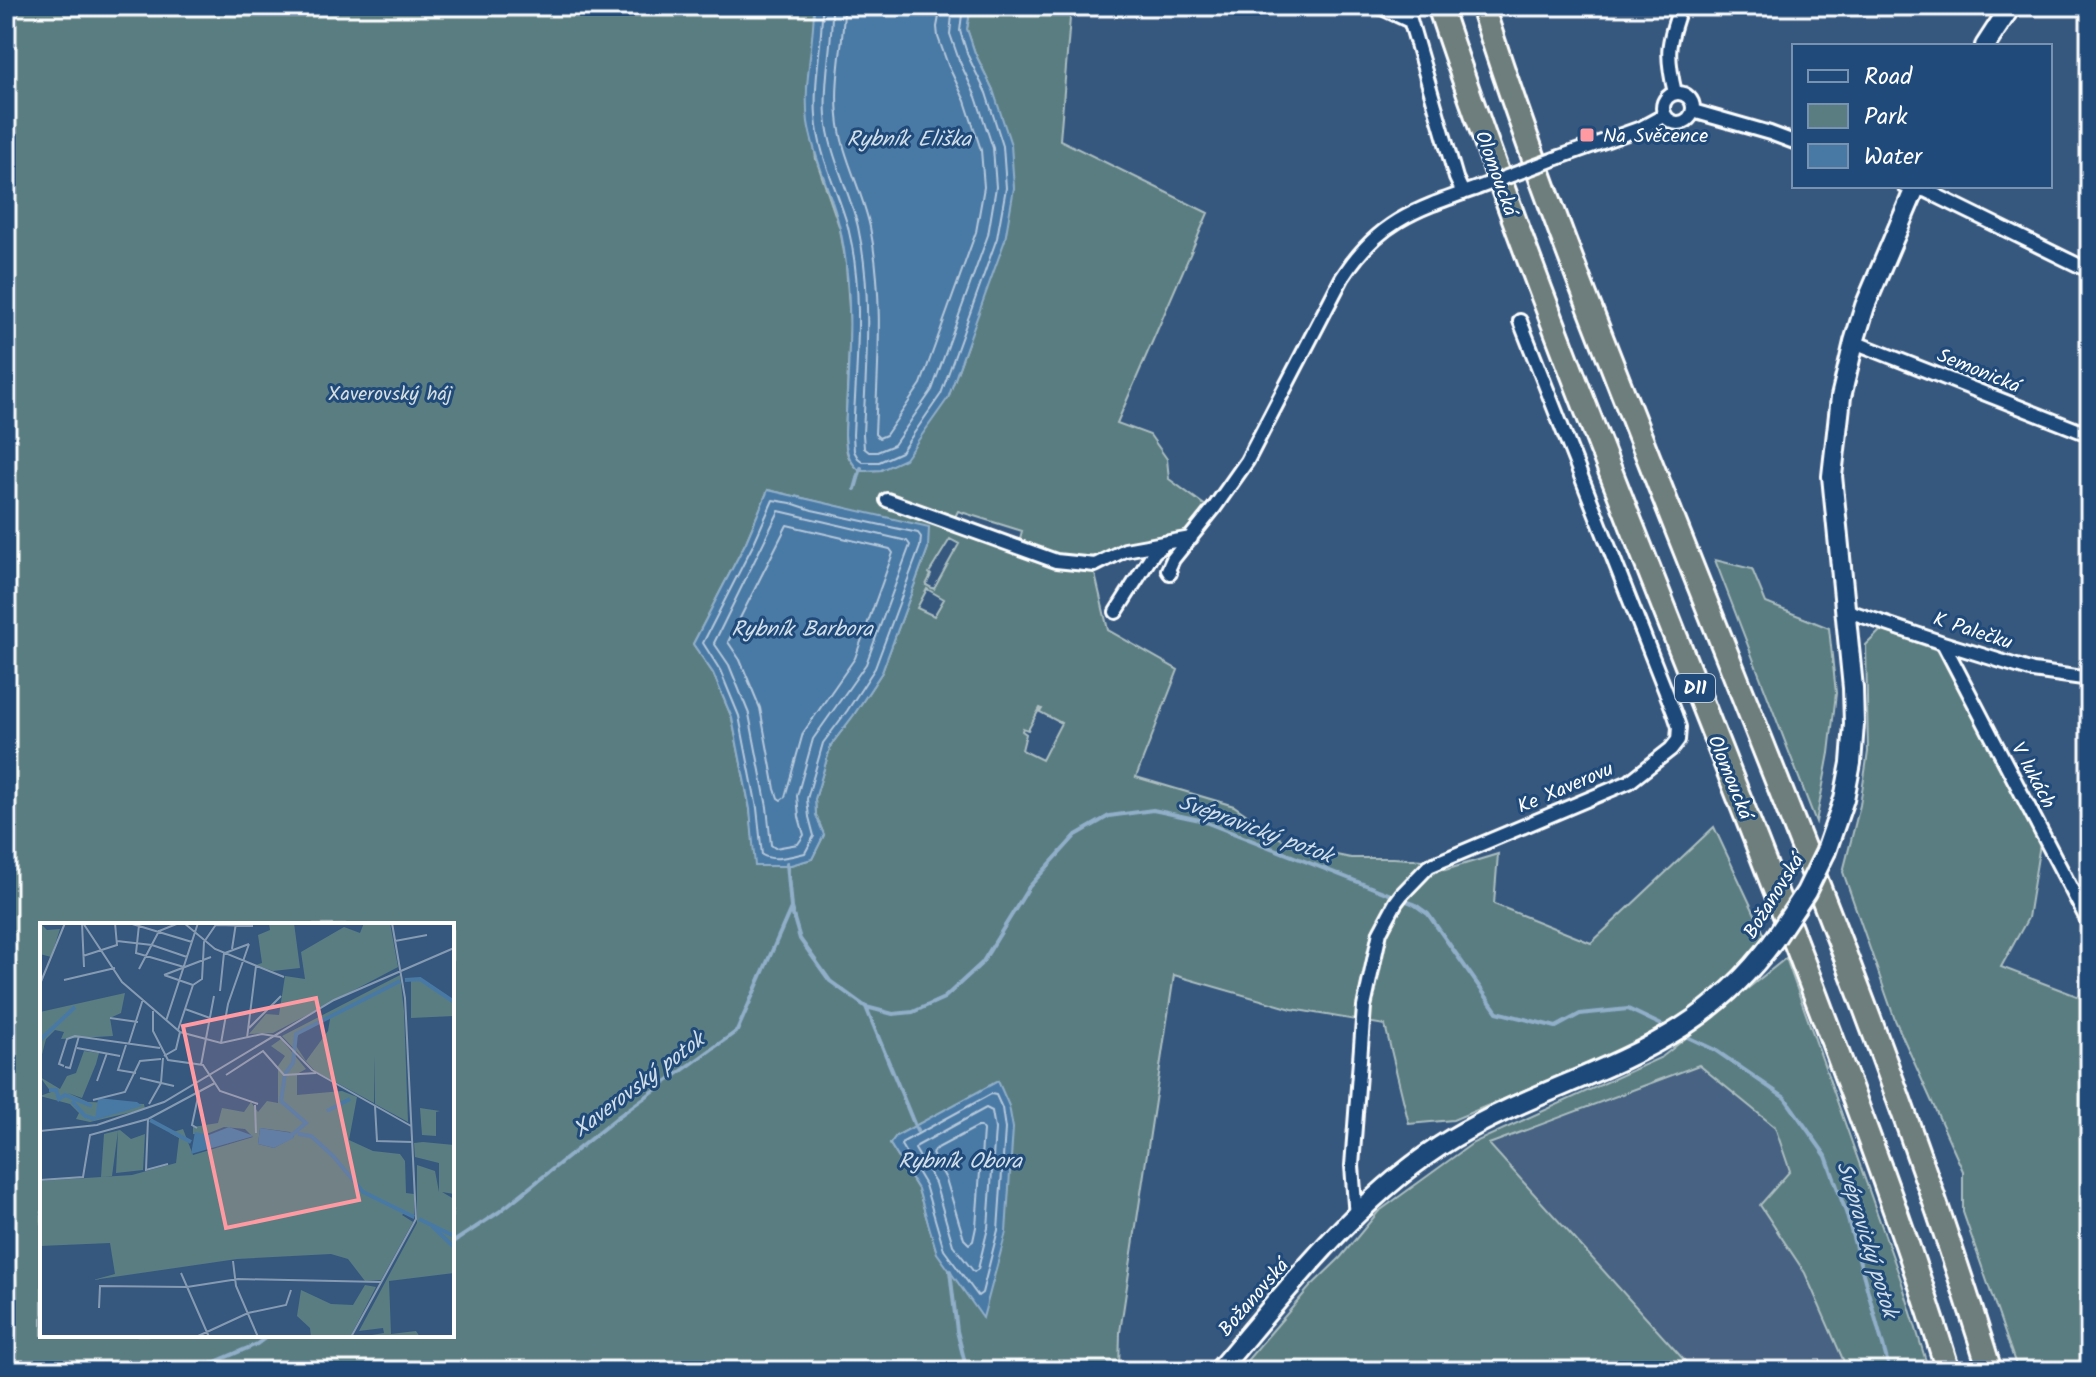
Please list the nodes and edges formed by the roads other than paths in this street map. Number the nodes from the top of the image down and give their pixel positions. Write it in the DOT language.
graph roads {
  1 [pos="1378,6"];
  2 [pos="1406,6"];
  3 [pos="1439,6"];
  4 [pos="1482,6"];
  5 [pos="1681,6"];
  6 [pos="2011,6"];
  7 [pos="1410,21"];
  8 [pos="1986,44"];
  9 [pos="1675,93"];
  10 [pos="1693,111"];
  11 [pos="1665,115"];
  12 [pos="1792,141"];
  13 [pos="1912,188"];
  14 [pos="1916,188"];
  15 [pos="1463,193"];
  16 [pos="2090,271"];
  17 [pos="1520,321"];
  18 [pos="1854,342"];
  19 [pos="2090,435"];
  20 [pos="887,500"];
  21 [pos="1191,538"];
  22 [pos="1168,541"];
  23 [pos="1170,573"];
  24 [pos="1845,610"];
  25 [pos="1116,612"];
  26 [pos="1943,643"];
  27 [pos="2090,679"];
  28 [pos="2090,925"];
  29 [pos="1356,1217"];
  30 [pos="1218,1371"];
  31 [pos="1948,1371"];
  32 [pos="1990,1371"];
  1 -- 7 [label="street"];
  2 -- 7 [label="street"];
  3 -- 31 [label="highway, Olomoucká / D11"];
  4 -- 32 [label="highway, Olomoucká / D11"];
  5 -- 9 [label="street"];
  6 -- 8 [label="street"];
  7 -- 15 [label="street"];
  9 -- 10 [label="street"];
  9 -- 11 [label="street"];
  10 -- 11 [label="street"];
  10 -- 12 [label="street"];
  11 -- 15 [label="street, bridge"];
  13 -- 18 [label="street, Božanovská"];
  14 -- 16 [label="street"];
  15 -- 21 [label="street"];
  17 -- 29 [label="street, Ke Xaverovu"];
  18 -- 19 [label="street, Semonická"];
  18 -- 24 [label="street, Božanovská"];
  20 -- 22 [label="street"];
  21 -- 22 [label="street"];
  21 -- 23 [label="street"];
  22 -- 25 [label="street"];
  24 -- 26 [label="street, K Palečku"];
  24 -- 29 [label="street, Božanovská, bridge"];
  26 -- 27 [label="street, K Palečku"];
  26 -- 28 [label="street, V lukách"];
  29 -- 30 [label="street, Božanovská"];
}
